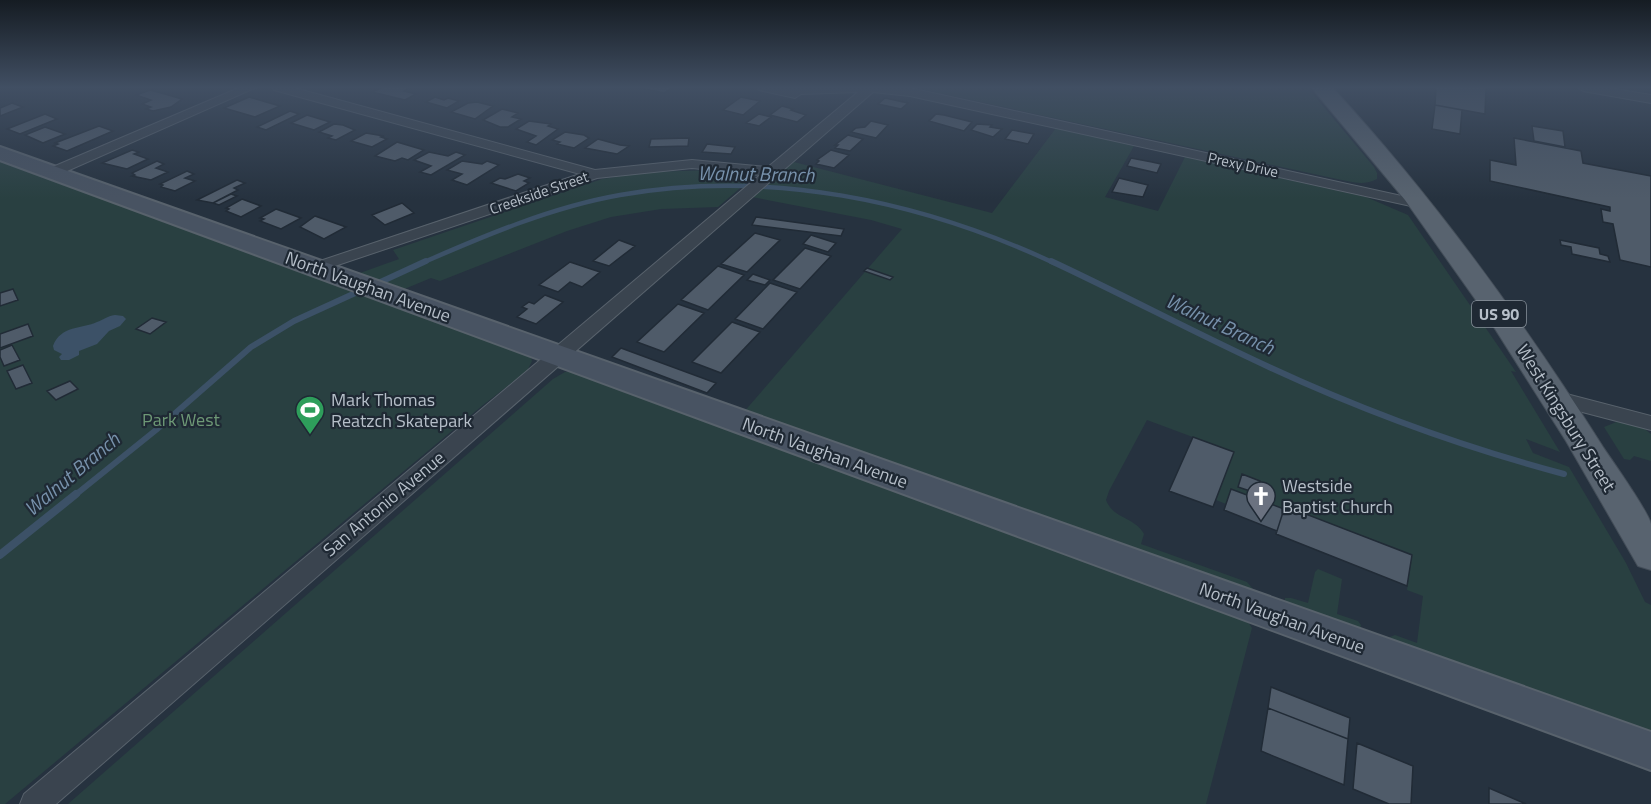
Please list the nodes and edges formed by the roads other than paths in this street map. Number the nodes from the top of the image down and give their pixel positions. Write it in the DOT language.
graph roads {
  1 [pos="164,125"];
  2 [pos="415,125"];
  3 [pos="827,125"];
  4 [pos="1062,125"];
  5 [pos="1353,125"];
  6 [pos="0,153"];
  7 [pos="53,172"];
  8 [pos="772,172"];
  9 [pos="595,174"];
  10 [pos="1420,204"];
  11 [pos="320,270"];
  12 [pos="558,356"];
  13 [pos="1555,398"];
  14 [pos="1651,423"];
  15 [pos="1651,555"];
  16 [pos="1651,751"];
  17 [pos="34,804"];
  1 -- 7 [label="street"];
  2 -- 9 [label="street"];
  3 -- 8 [label="street, San Antonio Avenue"];
  4 -- 10 [label="street, Prexy Drive"];
  5 -- 10 [label="main road, West Kingsbury Street / US 90"];
  6 -- 7 [label="street, North Vaughan Avenue"];
  7 -- 11 [label="street, North Vaughan Avenue"];
  8 -- 9 [label="street, Creekside Street"];
  8 -- 12 [label="street, San Antonio Avenue"];
  9 -- 11 [label="street, Creekside Street"];
  10 -- 13 [label="main road, West Kingsbury Street / US 90"];
  11 -- 12 [label="street, North Vaughan Avenue"];
  12 -- 16 [label="street, North Vaughan Avenue"];
  12 -- 17 [label="street, San Antonio Avenue"];
  13 -- 14 [label="street"];
  13 -- 15 [label="main road, West Kingsbury Street / US 90"];
}
